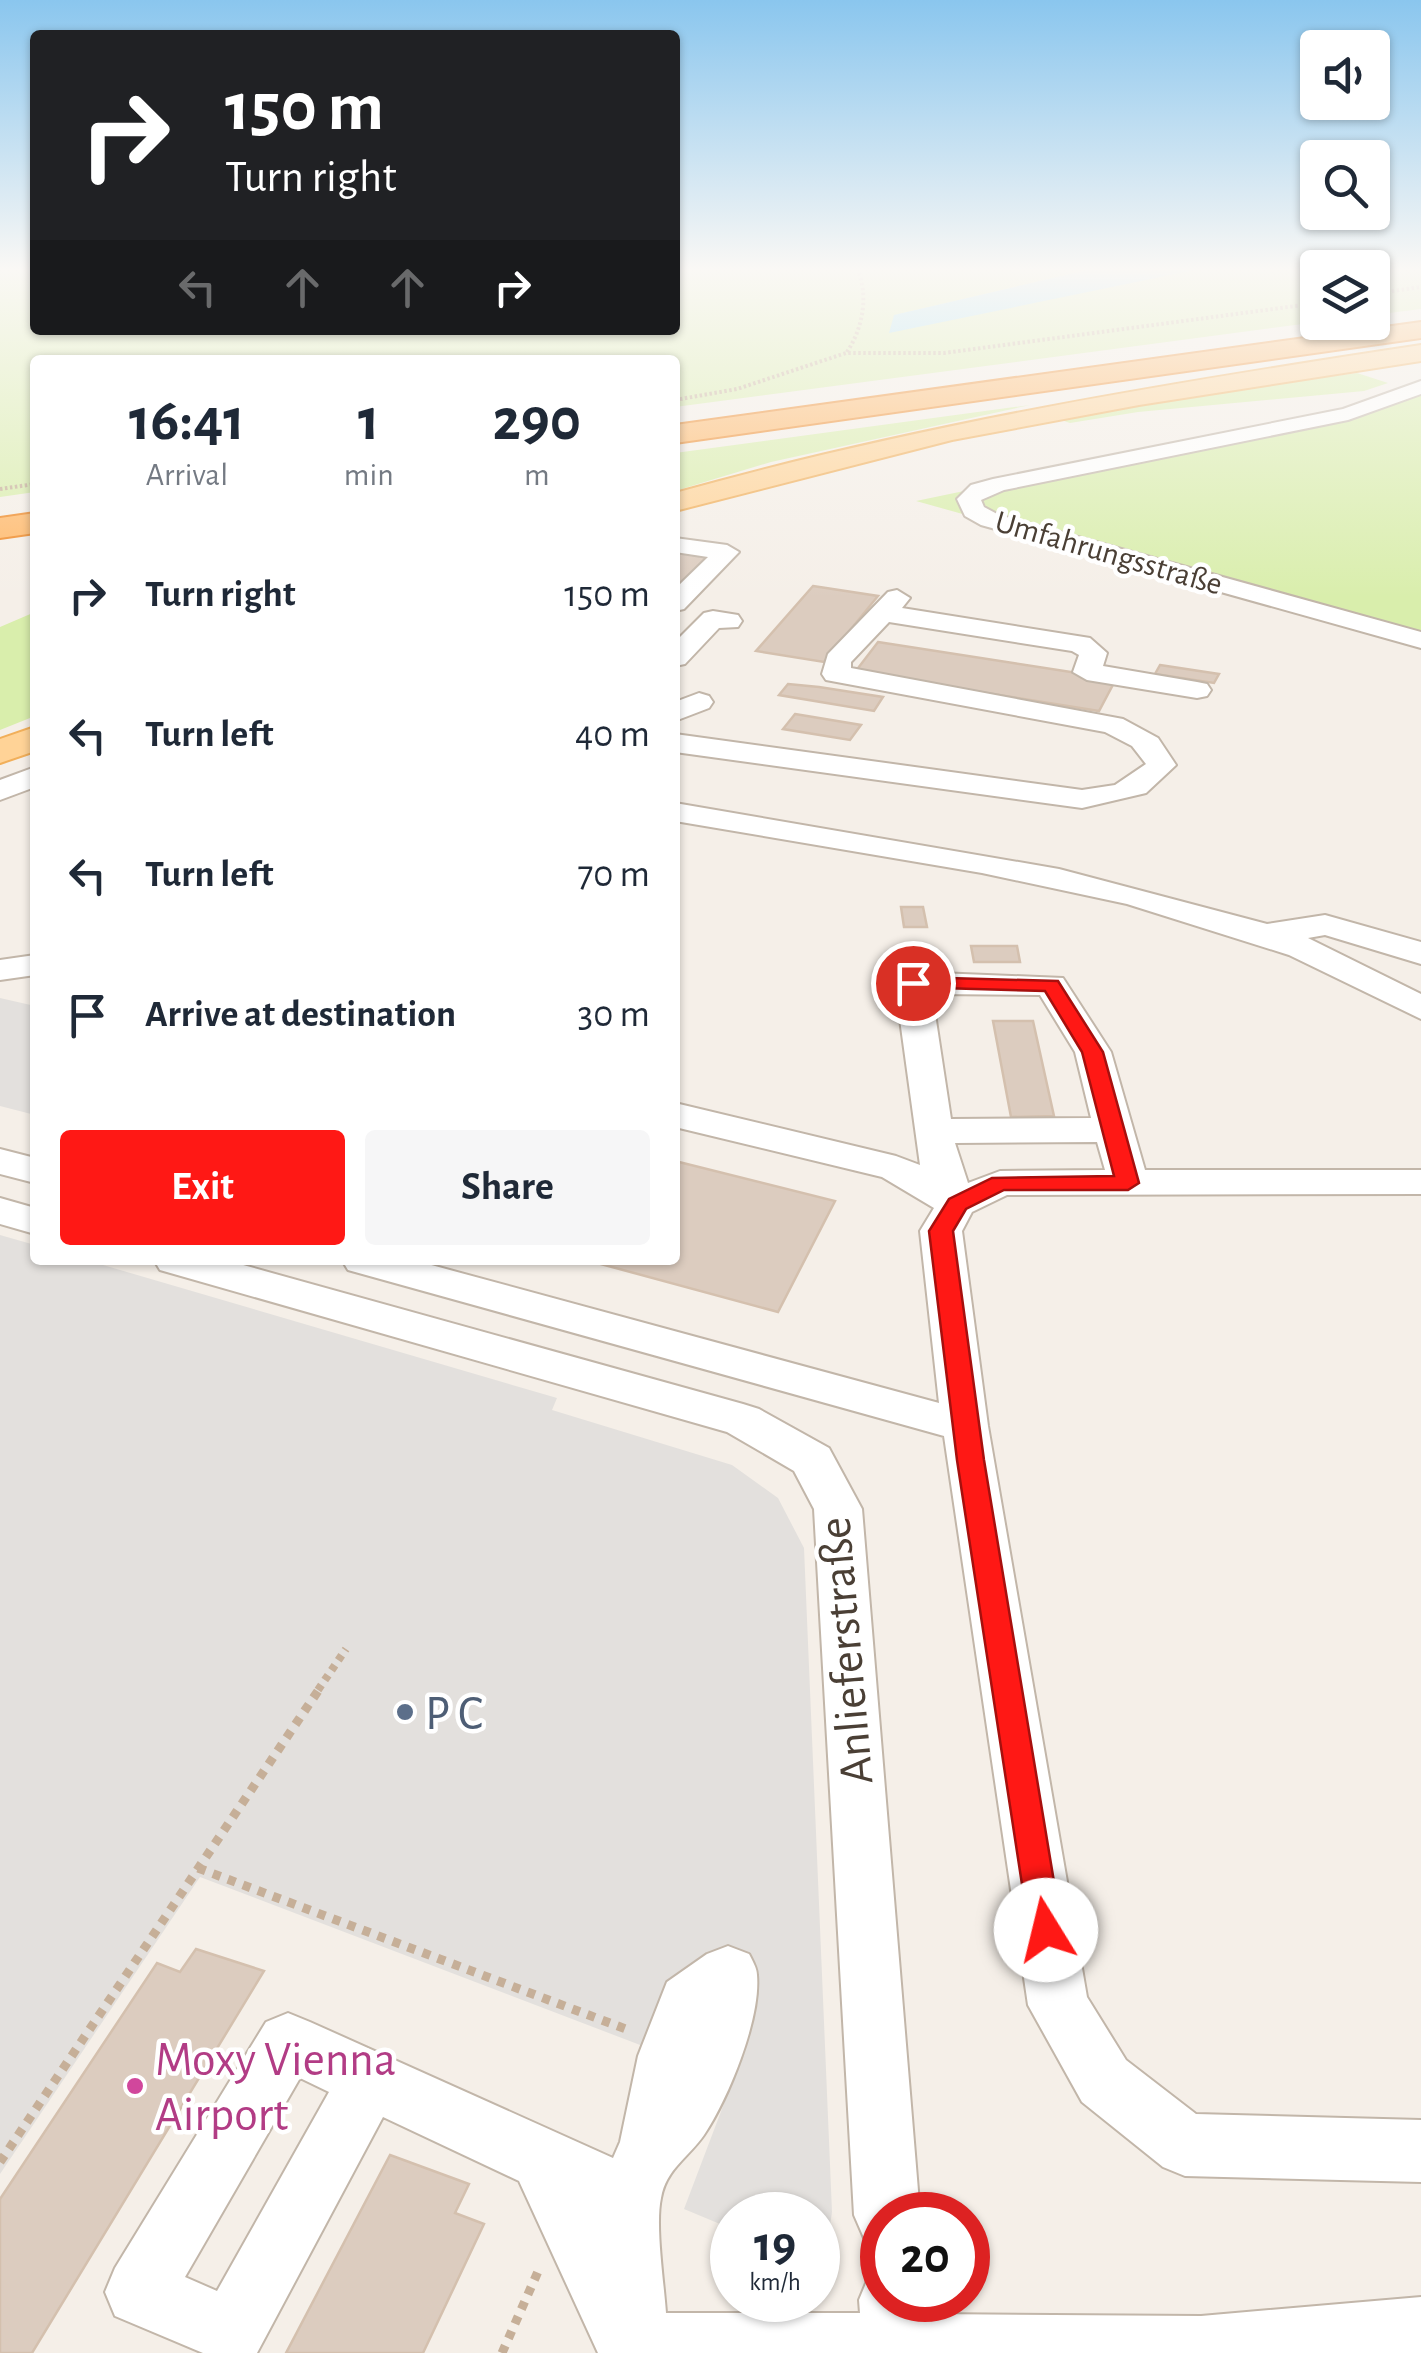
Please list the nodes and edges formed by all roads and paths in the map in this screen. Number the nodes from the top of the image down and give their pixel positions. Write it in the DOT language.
graph roads {
  1 [pos="771,378"];
  2 [pos="991,378"];
  3 [pos="1078,378"];
  4 [pos="1265,378"];
  5 [pos="1421,387"];
  6 [pos="680,399"];
  7 [pos="680,420"];
  8 [pos="680,433"];
  9 [pos="30,485"];
  10 [pos="0,489"];
  11 [pos="680,501"];
  12 [pos="30,510"];
  13 [pos="0,514"];
  14 [pos="30,524"];
  15 [pos="0,528"];
  16 [pos="680,546"];
  17 [pos="680,599"];
  18 [pos="728,621"];
  19 [pos="1421,640"];
  20 [pos="680,653"];
  21 [pos="1018,661"];
  22 [pos="1088,672"];
  23 [pos="1197,690"];
  24 [pos="30,740"];
  25 [pos="680,744"];
  26 [pos="0,752"];
  27 [pos="30,778"];
  28 [pos="0,791"];
  29 [pos="680,813"];
  30 [pos="1265,935"];
  31 [pos="1421,954"];
  32 [pos="30,965"];
  33 [pos="0,970"];
  34 [pos="1421,1008"];
  35 [pos="680,1115"];
  36 [pos="934,1130"];
  37 [pos="1114,1130"];
  38 [pos="0,1161"];
  39 [pos="30,1170"];
  40 [pos="1421,1182"];
  41 [pos="1128,1183"];
  42 [pos="957,1204"];
  43 [pos="0,1211"];
  44 [pos="30,1220"];
  45 [pos="193,1265"];
  46 [pos="382,1265"];
  47 [pos="966,1426"];
  48 [pos="346,1650"];
  49 [pos="198,1868"];
  50 [pos="728,1973"];
  51 [pos="644,2036"];
  52 [pos="370,2079"];
  53 [pos="1421,2151"];
  54 [pos="542,2161"];
  55 [pos="0,2162"];
  56 [pos="639,2171"];
  57 [pos="885,2192"];
  58 [pos="1420,2333"];
  59 [pos="895,2334"];
  60 [pos="1204,2351"];
  61 [pos="632,2352"];
  1 -- 6 [label="path"];
  2 -- 7 [label="highway"];
  3 -- 8 [label="highway"];
  4 -- 11 [label="main road"];
  5 -- 19 [label="street, Umfahrungsstraße"];
  9 -- 10 [label="path"];
  12 -- 13 [label="highway"];
  14 -- 15 [label="highway"];
  16 -- 17 [label="street"];
  18 -- 20 [label="street"];
  21 -- 22 [label="street"];
  22 -- 23 [label="street"];
  22 -- 25 [label="street"];
  24 -- 26 [label="main road"];
  27 -- 28 [label="street"];
  29 -- 30 [label="street"];
  30 -- 31 [label="street"];
  30 -- 34 [label="street"];
  32 -- 33 [label="street"];
  35 -- 42 [label="street"];
  36 -- 37 [label="street"];
  36 -- 37 [label="street"];
  36 -- 42 [label="street"];
  37 -- 41 [label="street"];
  38 -- 39 [label="street"];
  40 -- 41 [label="street"];
  41 -- 42 [label="street"];
  42 -- 47 [label="street"];
  43 -- 44 [label="street"];
  45 -- 57 [label="street, Anlieferstraße"];
  46 -- 47 [label="street"];
  47 -- 53 [label="street"];
  48 -- 49 [label="path"];
  49 -- 51 [label="path"];
  49 -- 55 [label="path"];
  50 -- 56 [label="street"];
  52 -- 54 [label="street"];
  54 -- 56 [label="street"];
  54 -- 61 [label="street"];
  56 -- 61 [label="street"];
  58 -- 60 [label="street"];
  59 -- 60 [label="street"];
  59 -- 61 [label="street"];
}
